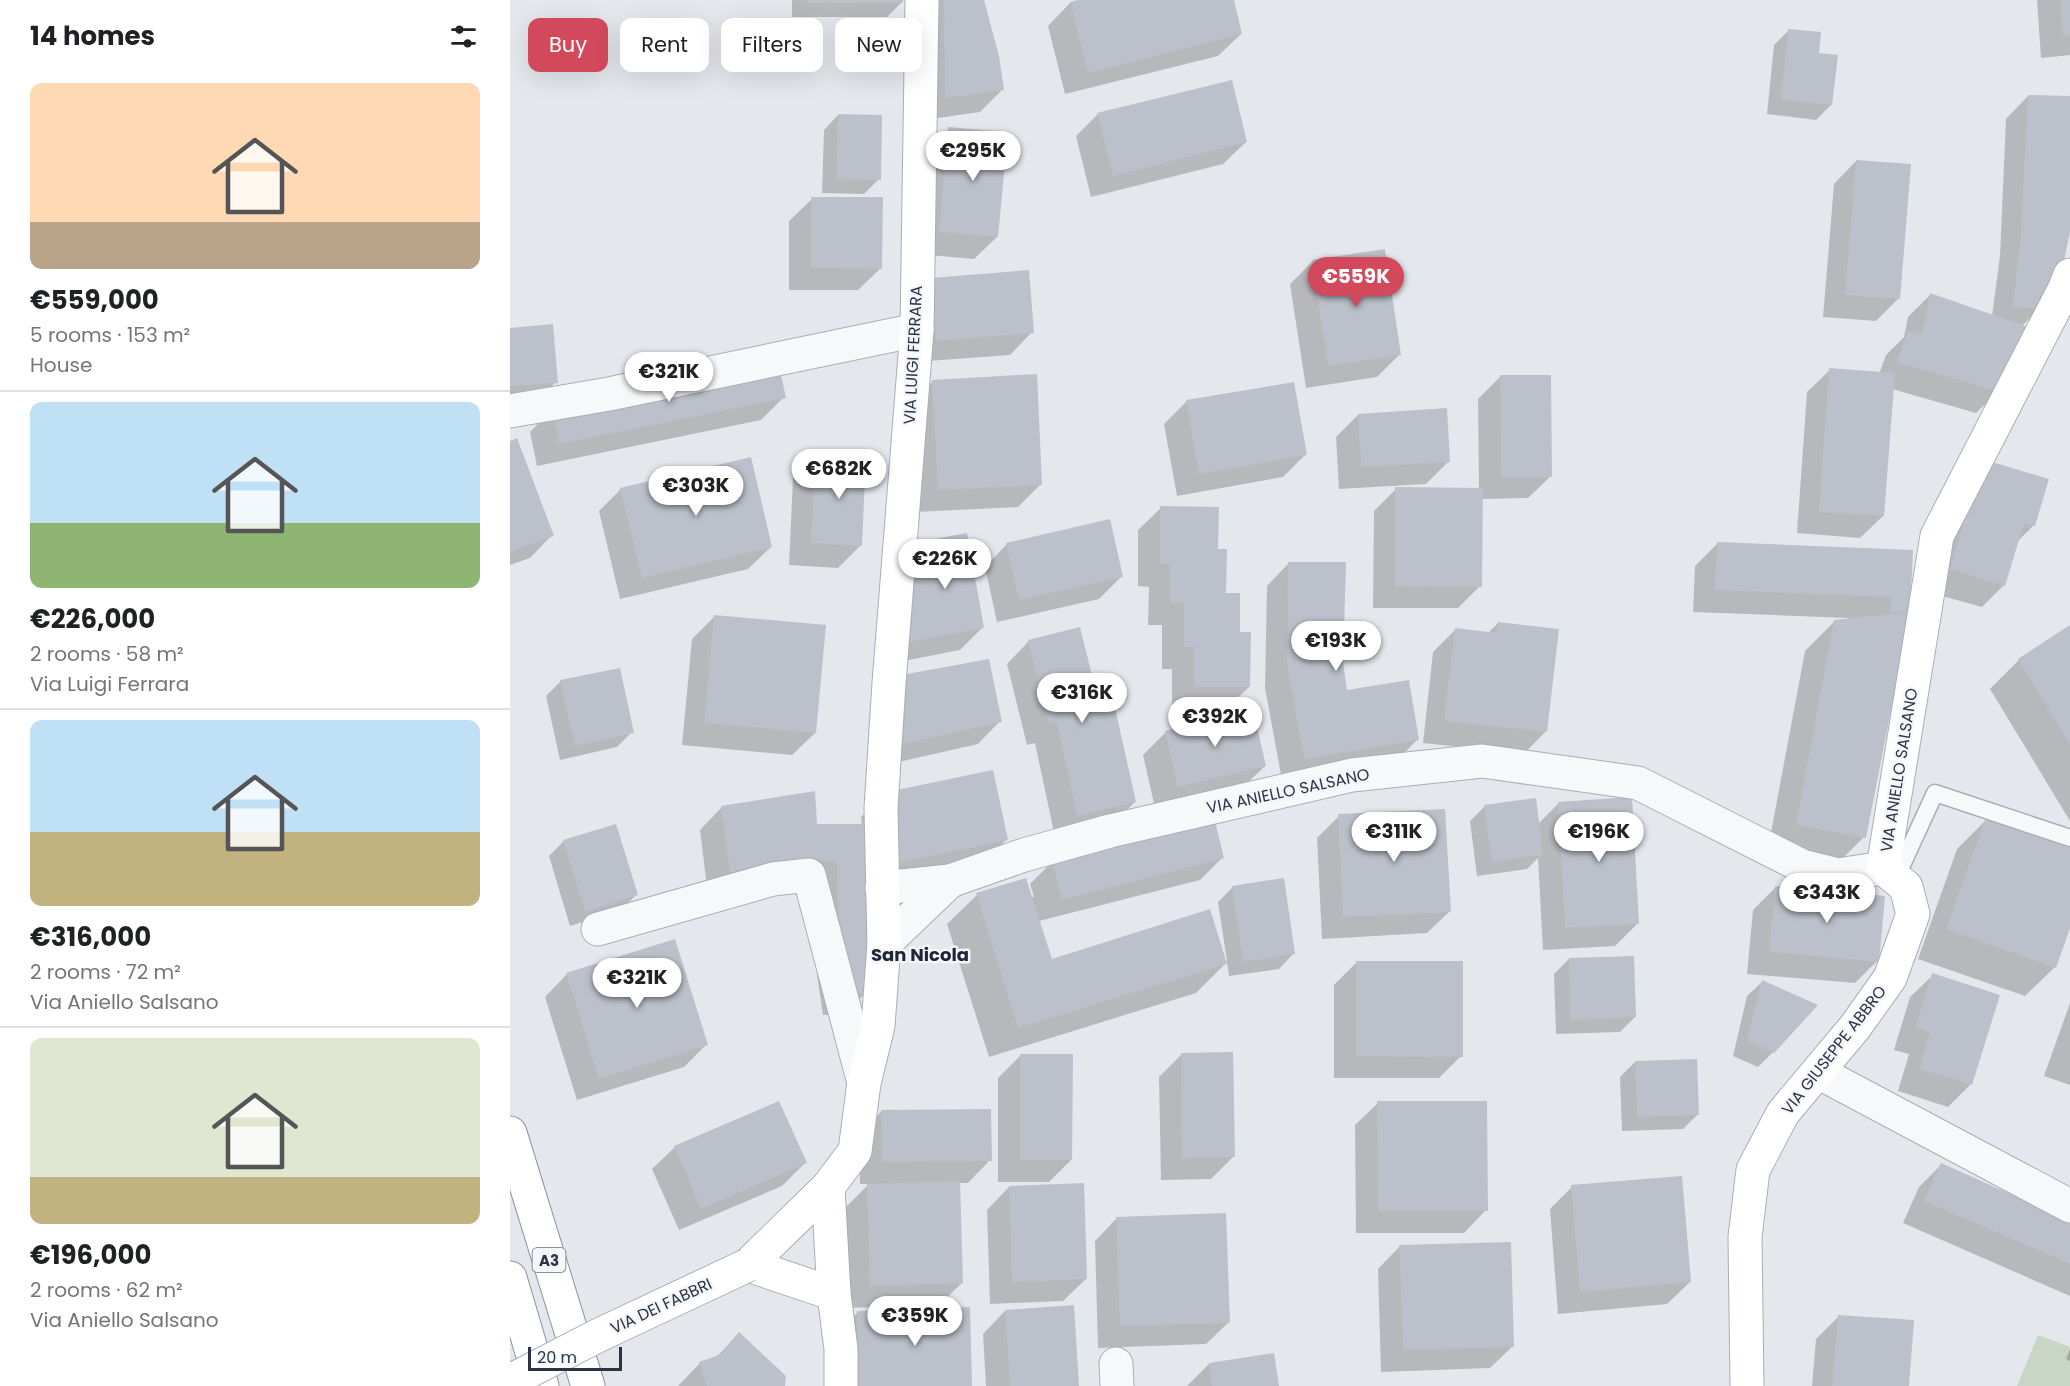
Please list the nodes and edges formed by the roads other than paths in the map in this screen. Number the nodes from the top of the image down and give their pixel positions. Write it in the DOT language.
graph roads {
  1 [pos="922,0"];
  2 [pos="2070,275"];
  3 [pos="917,330"];
  4 [pos="510,411"];
  5 [pos="2070,838"];
  6 [pos="1890,873"];
  7 [pos="950,881"];
  8 [pos="882,888"];
  9 [pos="598,929"];
  10 [pos="884,944"];
  11 [pos="1818,1072"];
  12 [pos="864,1083"];
  13 [pos="510,1133"];
  14 [pos="828,1187"];
  15 [pos="2070,1206"];
  16 [pos="832,1257"];
  17 [pos="748,1265"];
  18 [pos="510,1278"];
  19 [pos="834,1294"];
  20 [pos="510,1381"];
  21 [pos="542,1386"];
  22 [pos="588,1386"];
  23 [pos="841,1386"];
  24 [pos="1747,1386"];
  1 -- 3 [label="main road, VIA LUIGI FERRARA"];
  2 -- 6 [label="main road, VIA ANIELLO SALSANO"];
  3 -- 4 [label="street"];
  3 -- 8 [label="main road, VIA LUIGI FERRARA"];
  5 -- 6 [label="lane"];
  6 -- 7 [label="street, VIA ANIELLO SALSANO"];
  6 -- 11 [label="main road, VIA GIUSEPPE ABBRO"];
  7 -- 8 [label="street, VIA ANIELLO SALSANO"];
  7 -- 10 [label="street, VIA ANIELLO SALSANO"];
  8 -- 10 [label="main road, VIA LUIGI FERRARA"];
  9 -- 12 [label="street"];
  10 -- 12 [label="main road, VIA LUIGI FERRARA"];
  11 -- 15 [label="street"];
  11 -- 24 [label="main road, VIA GIUSEPPE ABBRO"];
  12 -- 14 [label="main road, VIA DEI FABBRI"];
  13 -- 22 [label="main road, A3"];
  14 -- 16 [label="main road"];
  14 -- 17 [label="main road, VIA DEI FABBRI"];
  16 -- 17 [label="main road, VIA DEI FABBRI"];
  16 -- 19 [label="main road"];
  17 -- 19 [label="main road"];
  17 -- 20 [label="main road, VIA DEI FABBRI, bridge"];
  18 -- 21 [label="main road, A3"];
  19 -- 23 [label="main road"];
}
